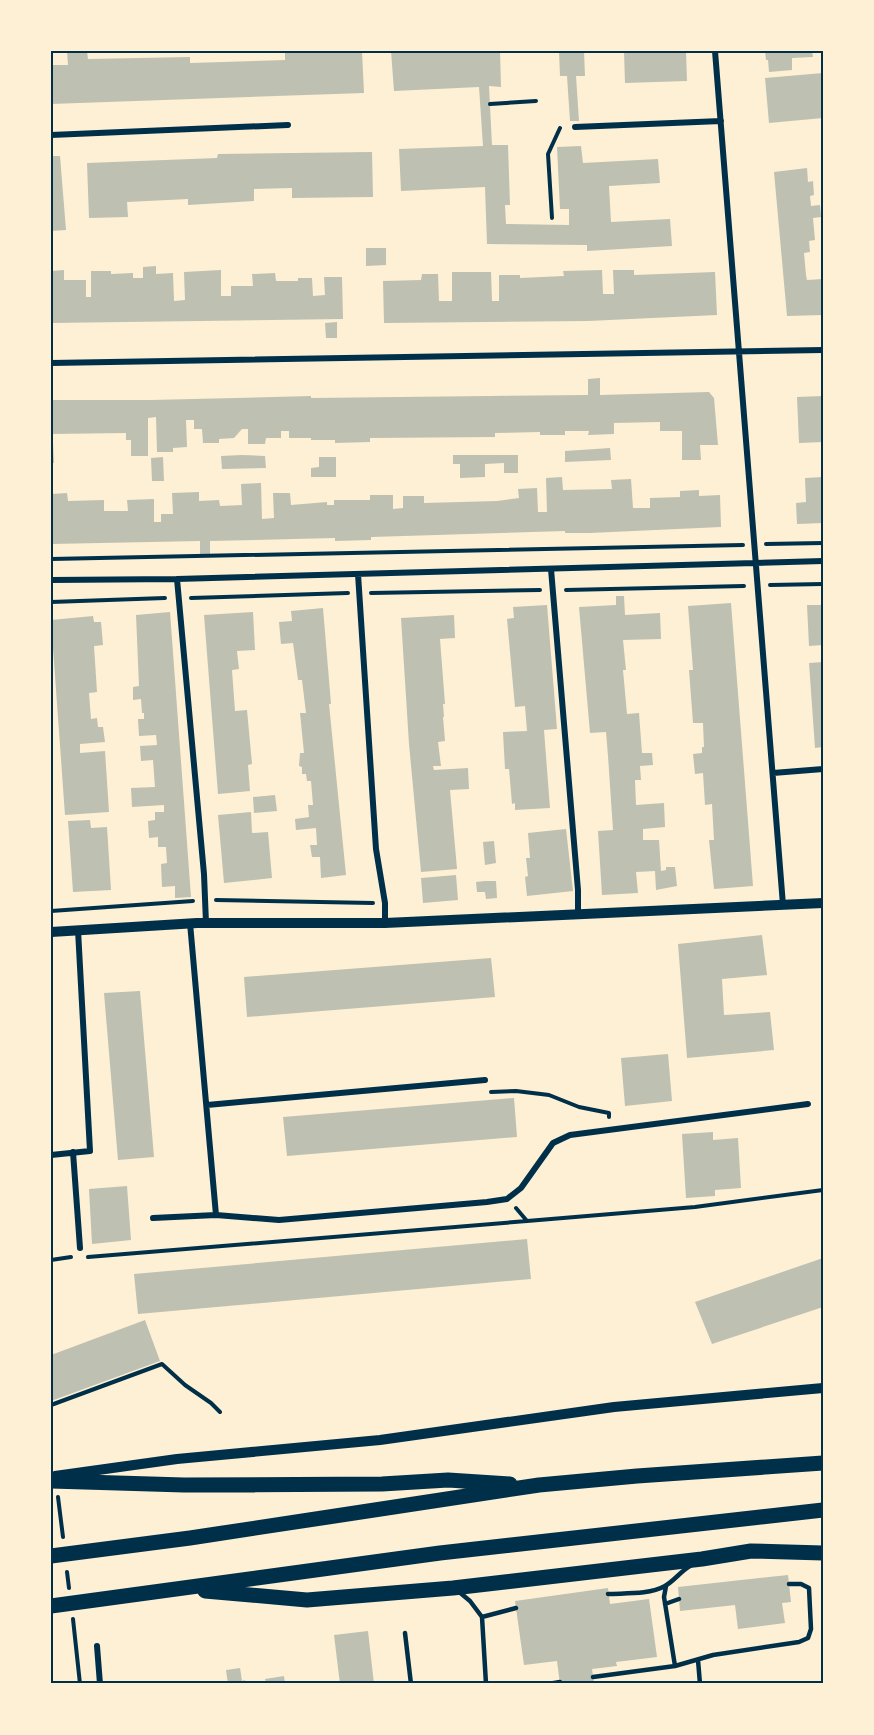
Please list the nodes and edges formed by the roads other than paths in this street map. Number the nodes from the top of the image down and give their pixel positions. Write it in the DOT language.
graph roads {
  1 [pos="715,51"];
  2 [pos="721,121"];
  3 [pos="288,125"];
  4 [pos="575,127"];
  5 [pos="51,135"];
  6 [pos="823,350"];
  7 [pos="739,351"];
  8 [pos="51,363"];
  9 [pos="823,561"];
  10 [pos="756,562"];
  11 [pos="551,569"];
  12 [pos="358,574"];
  13 [pos="177,579"];
  14 [pos="51,580"];
  15 [pos="823,769"];
  16 [pos="773,773"];
  17 [pos="823,903"];
  18 [pos="783,905"];
  19 [pos="578,914"];
  20 [pos="190,923"];
  21 [pos="206,923"];
  22 [pos="385,923"];
  23 [pos="78,930"];
  24 [pos="51,932"];
  25 [pos="485,1080"];
  26 [pos="207,1104"];
  27 [pos="808,1104"];
  28 [pos="73,1152"];
  29 [pos="51,1155"];
  30 [pos="216,1215"];
  31 [pos="153,1218"];
  32 [pos="80,1248"];
  33 [pos="823,1388"];
  34 [pos="823,1463"];
  35 [pos="51,1479"];
  36 [pos="539,1485"];
  37 [pos="823,1510"];
  38 [pos="823,1553"];
  39 [pos="51,1556"];
  40 [pos="702,1559"];
  41 [pos="789,1584"];
  42 [pos="666,1586"];
  43 [pos="453,1588"];
  44 [pos="178,1589"];
  45 [pos="608,1594"];
  46 [pos="679,1599"];
  47 [pos="665,1604"];
  48 [pos="51,1606"];
  49 [pos="516,1608"];
  50 [pos="482,1617"];
  51 [pos="405,1633"];
  52 [pos="97,1646"];
  53 [pos="698,1660"];
  54 [pos="675,1666"];
  55 [pos="593,1677"];
  56 [pos="560,1682"];
  57 [pos="100,1684"];
  58 [pos="411,1684"];
  59 [pos="486,1684"];
  60 [pos="548,1684"];
  61 [pos="700,1684"];
  1 -- 2 [label="street"];
  2 -- 4 [label="street"];
  2 -- 7 [label="street"];
  3 -- 5 [label="street"];
  6 -- 7 [label="street"];
  7 -- 8 [label="street"];
  7 -- 10 [label="street"];
  9 -- 10 [label="street"];
  10 -- 11 [label="street"];
  10 -- 16 [label="street"];
  11 -- 12 [label="street"];
  11 -- 19 [label="street"];
  12 -- 13 [label="street"];
  12 -- 22 [label="street"];
  13 -- 14 [label="street"];
  13 -- 21 [label="street"];
  15 -- 16 [label="street"];
  16 -- 18 [label="street"];
  17 -- 18 [label="street"];
  18 -- 19 [label="street"];
  19 -- 22 [label="street"];
  20 -- 21 [label="street"];
  20 -- 23 [label="street"];
  20 -- 26 [label="street"];
  21 -- 22 [label="street"];
  23 -- 24 [label="street"];
  23 -- 28 [label="street"];
  25 -- 26 [label="street"];
  26 -- 30 [label="street"];
  27 -- 30 [label="street"];
  28 -- 29 [label="street"];
  28 -- 32 [label="street"];
  30 -- 31 [label="street"];
  33 -- 35 [label="street"];
  34 -- 36 [label="main road"];
  35 -- 36 [label="main road"];
  36 -- 39 [label="main road"];
  37 -- 44 [label="main road"];
  38 -- 40 [label="main road"];
  40 -- 42 [label="lane"];
  40 -- 43 [label="main road"];
  41 -- 53 [label="lane"];
  42 -- 45 [label="lane"];
  42 -- 47 [label="lane"];
  43 -- 44 [label="main road"];
  43 -- 50 [label="lane"];
  44 -- 48 [label="main road"];
  46 -- 47 [label="lane"];
  47 -- 54 [label="lane"];
  49 -- 50 [label="lane"];
  50 -- 59 [label="lane"];
  51 -- 58 [label="lane"];
  52 -- 57 [label="street"];
  53 -- 54 [label="lane"];
  53 -- 61 [label="lane"];
  54 -- 55 [label="lane"];
  56 -- 60 [label="lane"];
}
